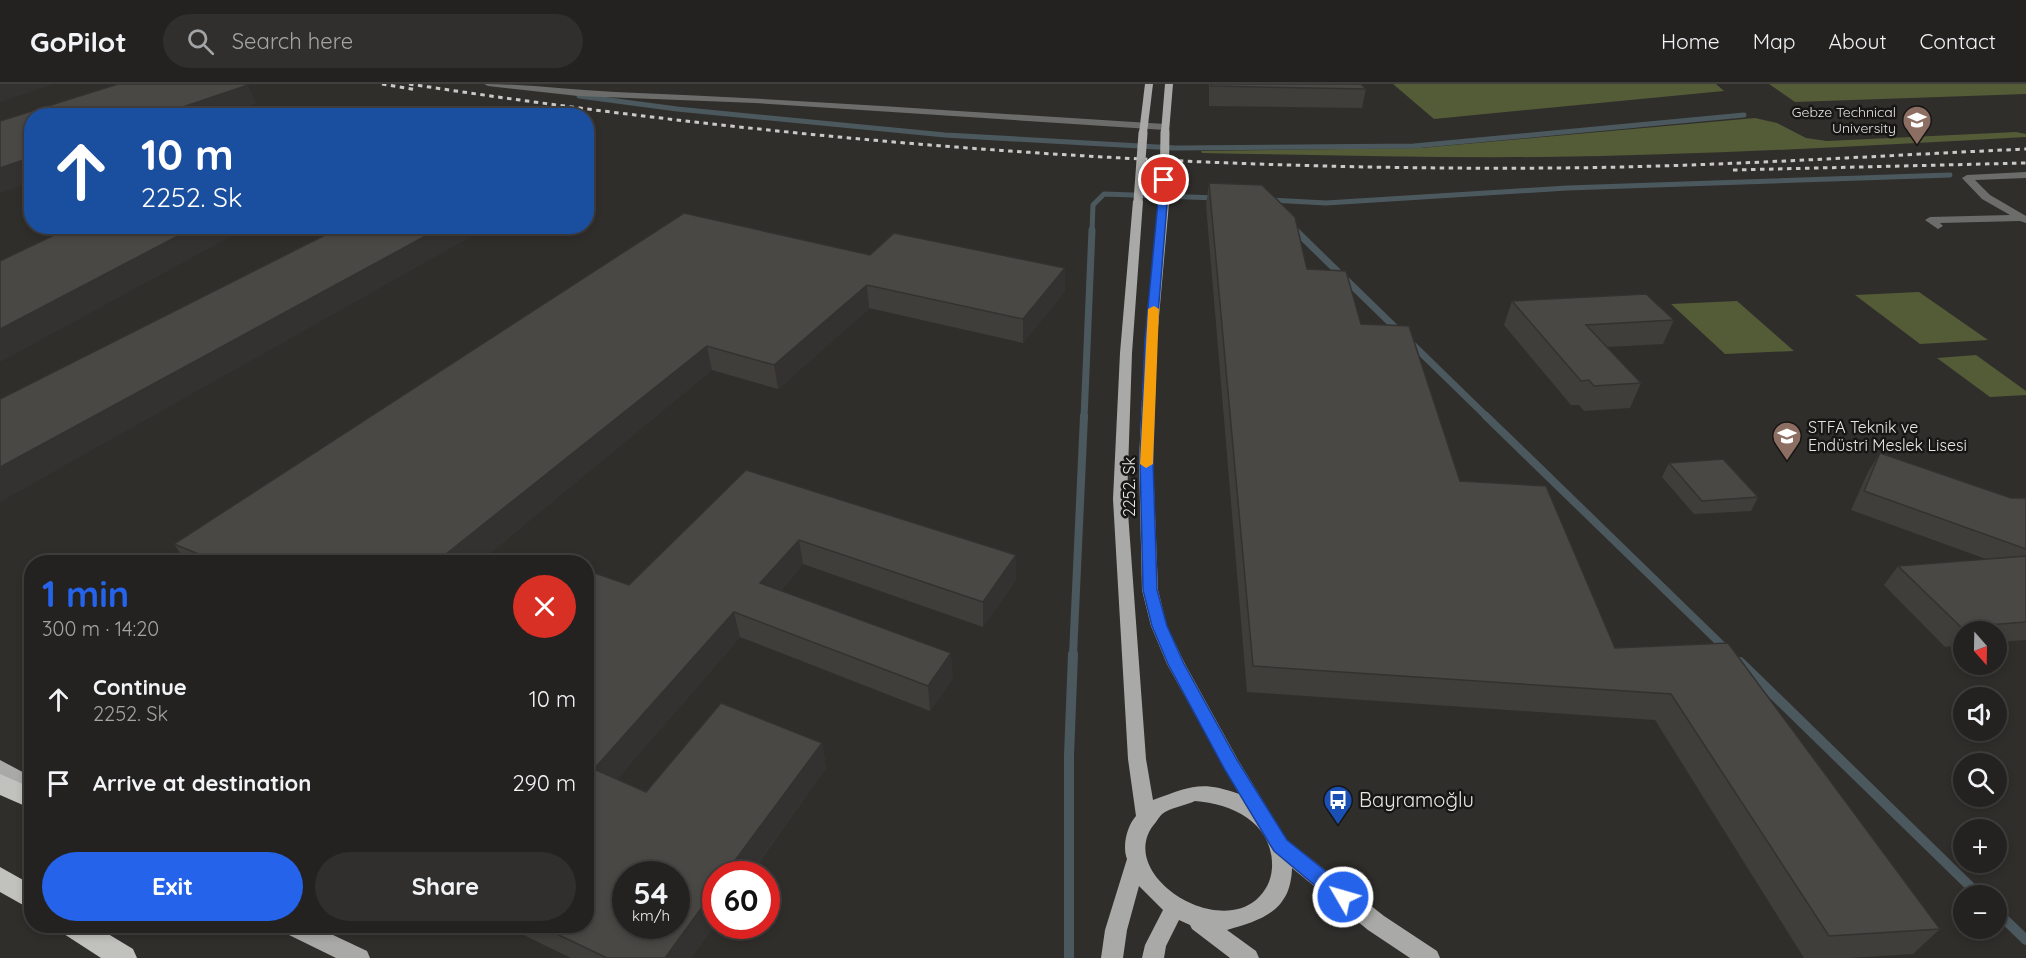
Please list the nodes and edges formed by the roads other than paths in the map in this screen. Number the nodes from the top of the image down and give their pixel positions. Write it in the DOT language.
graph roads {
  1 [pos="488,84"];
  2 [pos="1149,84"];
  3 [pos="1169,84"];
  4 [pos="1144,129"];
  5 [pos="1165,130"];
  6 [pos="2026,175"];
  7 [pos="2024,219"];
  8 [pos="1938,225"];
  9 [pos="0,768"];
  10 [pos="24,782"];
  11 [pos="0,784"];
  12 [pos="24,795"];
  13 [pos="1146,816"];
  14 [pos="1269,825"];
  15 [pos="1280,846"];
  16 [pos="1136,862"];
  17 [pos="0,878"];
  18 [pos="24,893"];
  19 [pos="1173,911"];
  20 [pos="1197,921"];
  21 [pos="84,933"];
  22 [pos="307,933"];
  23 [pos="124,958"];
  24 [pos="359,958"];
  25 [pos="1112,958"];
  26 [pos="1153,958"];
  27 [pos="1248,958"];
  28 [pos="1429,958"];
  1 -- 4 [label="street"];
  2 -- 4 [label="main road, 2252. Sk"];
  3 -- 5 [label="main road, 2252. Sk"];
  4 -- 5 [label="street"];
  4 -- 13 [label="main road, 2252. Sk, bridge"];
  5 -- 14 [label="main road, 2252. Sk, bridge"];
  6 -- 7 [label="street"];
  7 -- 8 [label="street"];
  9 -- 10 [label="main road"];
  11 -- 12 [label="highway"];
  13 -- 14 [label="main road"];
  13 -- 16 [label="main road"];
  14 -- 15 [label="main road"];
  15 -- 20 [label="main road"];
  15 -- 28 [label="main road"];
  16 -- 19 [label="main road"];
  16 -- 25 [label="main road"];
  17 -- 18 [label="highway"];
  19 -- 20 [label="main road"];
  19 -- 26 [label="main road"];
  20 -- 27 [label="main road"];
  21 -- 23 [label="highway"];
  22 -- 24 [label="main road"];
}
